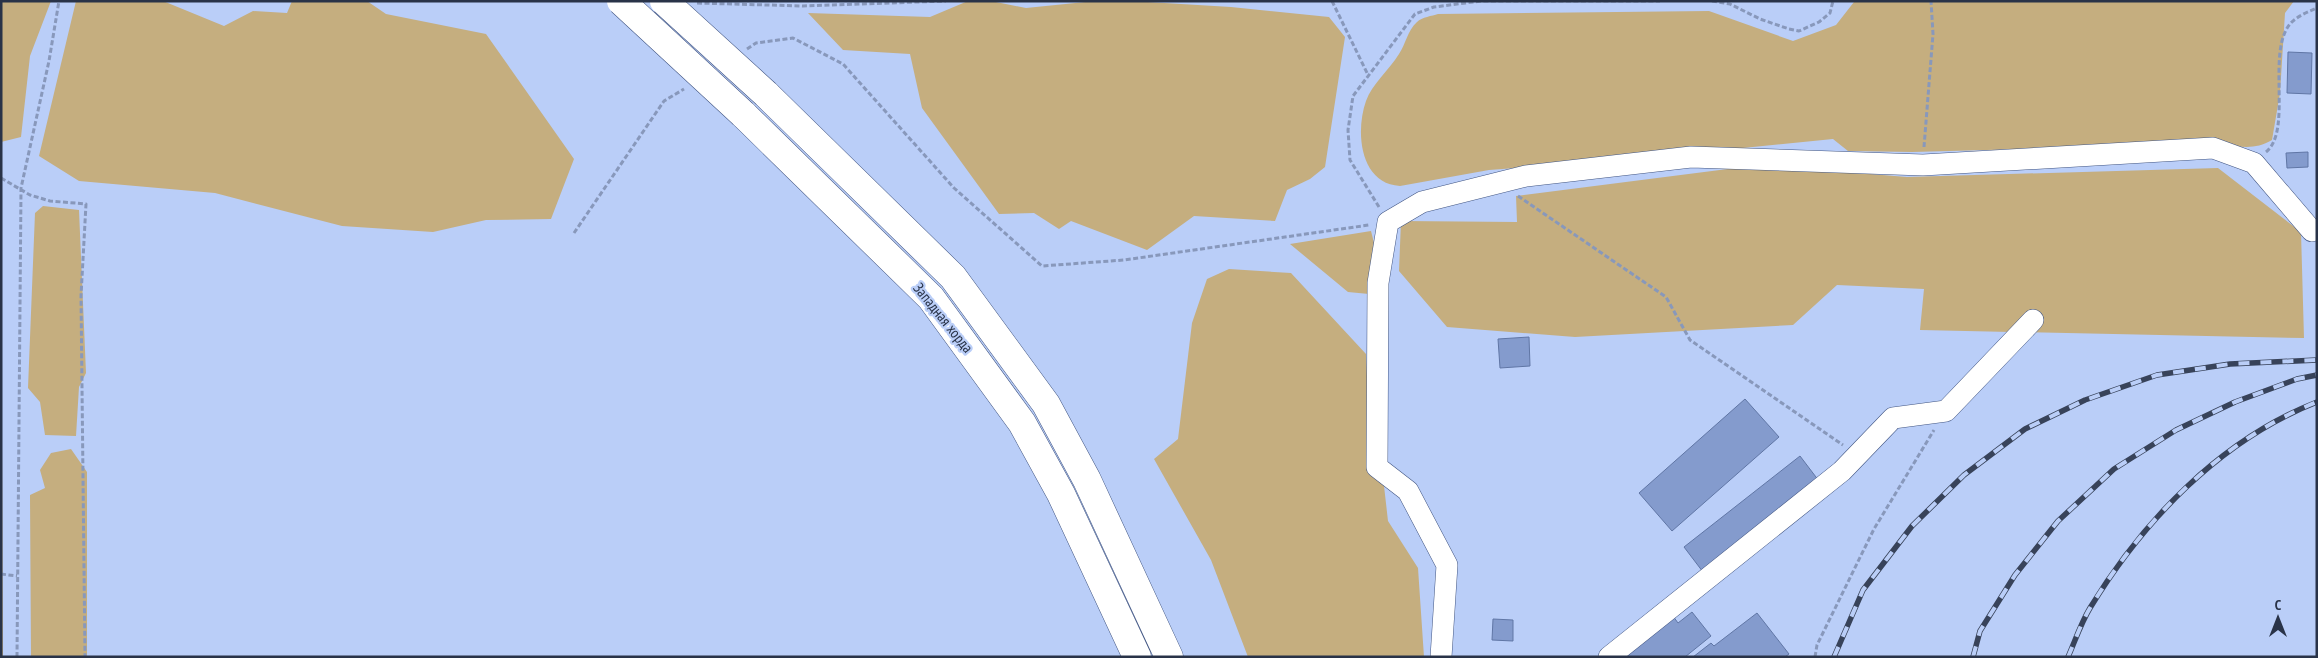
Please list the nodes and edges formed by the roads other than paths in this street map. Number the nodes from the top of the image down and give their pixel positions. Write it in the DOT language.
graph roads {
  1 [pos="620,1"];
  2 [pos="676,2"];
  3 [pos="2312,231"];
  4 [pos="2033,320"];
  5 [pos="1137,657"];
  6 [pos="1170,657"];
  7 [pos="1441,657"];
  8 [pos="1609,657"];
  1 -- 5 [label="highway, Западная хорда, bridge"];
  2 -- 6 [label="highway, Западная хорда, bridge"];
  3 -- 7 [label="street"];
  4 -- 8 [label="street"];
}
